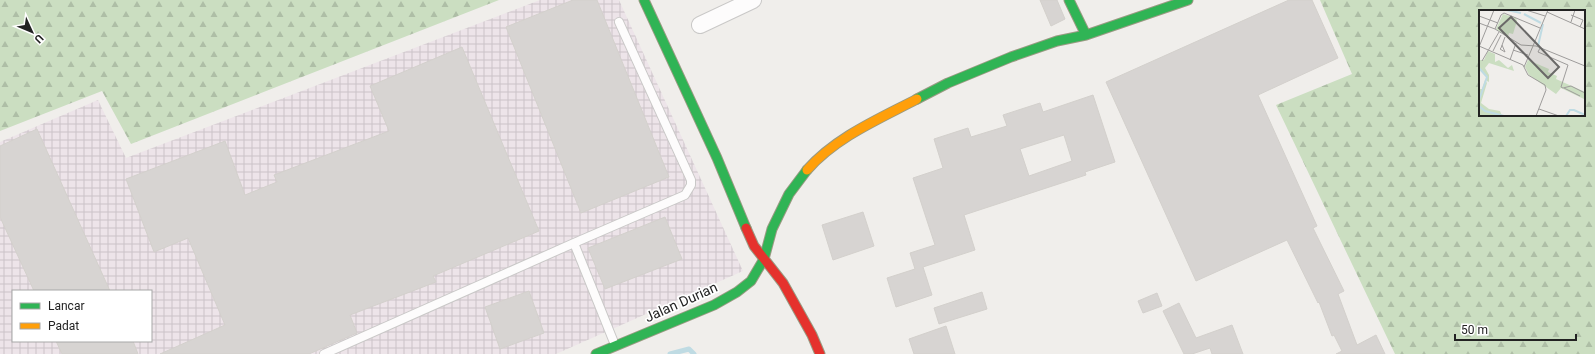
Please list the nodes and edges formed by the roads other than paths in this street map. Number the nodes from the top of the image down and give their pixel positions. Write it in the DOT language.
graph roads {
  1 [pos="644,0"];
  2 [pos="753,0"];
  3 [pos="1069,0"];
  4 [pos="1188,0"];
  5 [pos="619,22"];
  6 [pos="700,25"];
  7 [pos="1086,35"];
  8 [pos="574,243"];
  9 [pos="764,259"];
  10 [pos="615,346"];
  11 [pos="324,354"];
  12 [pos="596,354"];
  13 [pos="820,354"];
  1 -- 9 [label="main road"];
  2 -- 6 [label="street"];
  3 -- 7 [label="main road"];
  4 -- 7 [label="main road, Jalan Durian"];
  5 -- 8 [label="lane"];
  7 -- 9 [label="main road, Jalan Durian"];
  8 -- 10 [label="lane"];
  8 -- 11 [label="lane"];
  9 -- 10 [label="main road, Jalan Durian"];
  9 -- 13 [label="main road"];
  10 -- 12 [label="main road, Jalan Durian"];
}
